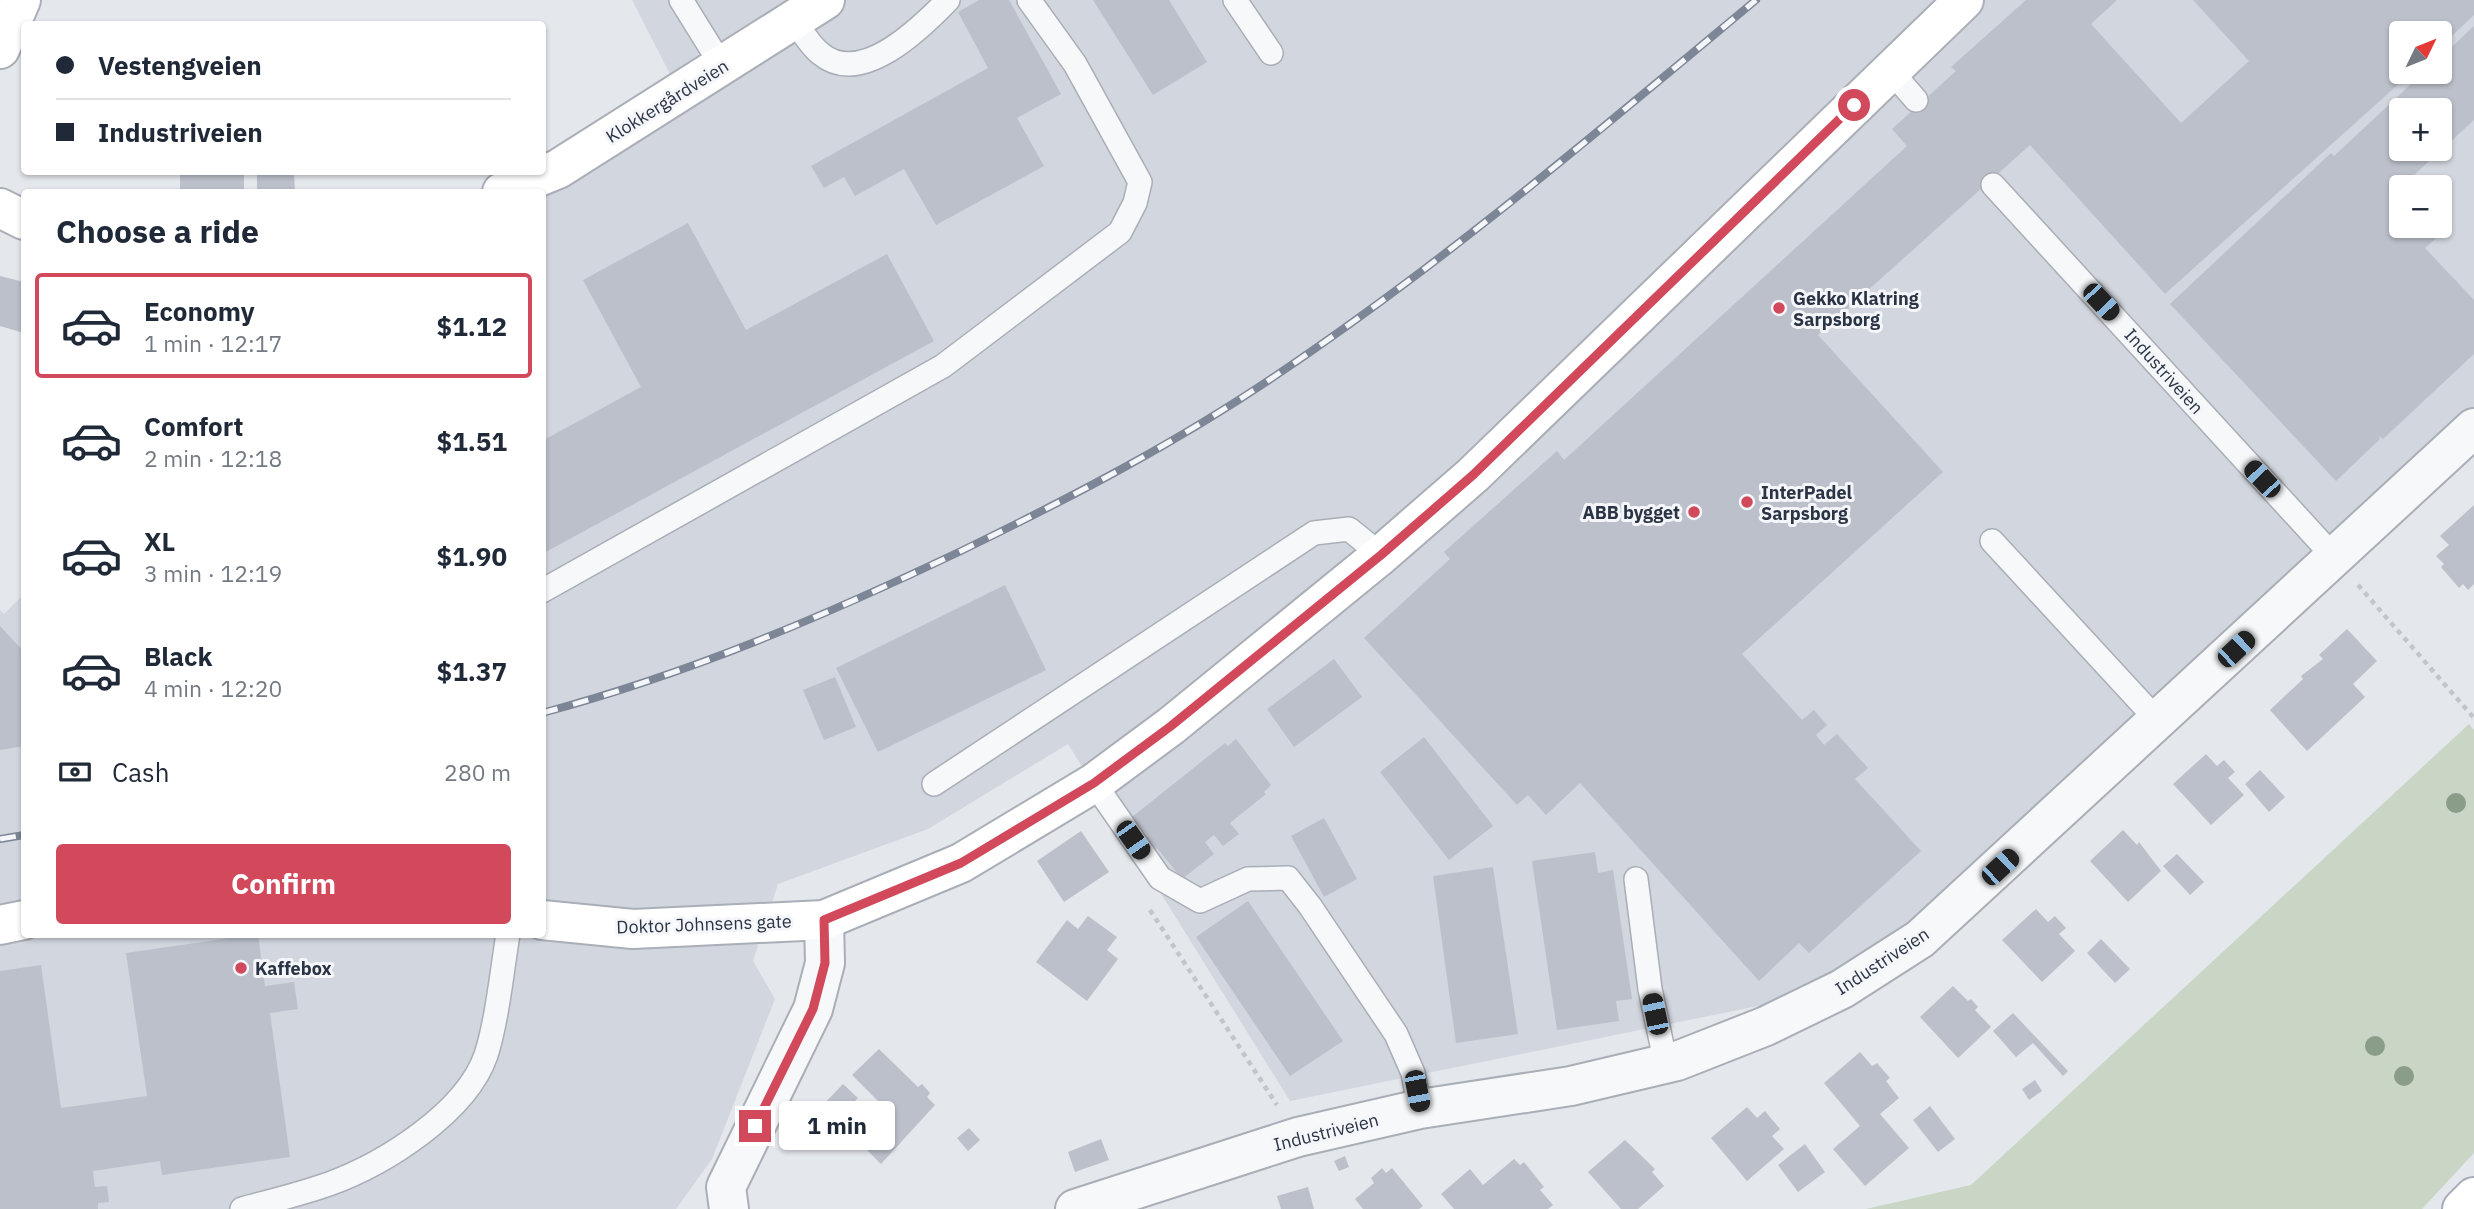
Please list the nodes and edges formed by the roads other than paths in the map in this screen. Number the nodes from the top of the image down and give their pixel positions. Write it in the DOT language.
graph roads {
  1 [pos="21,0"];
  2 [pos="681,0"];
  3 [pos="825,0"];
  4 [pos="947,0"];
  5 [pos="1029,0"];
  6 [pos="1235,0"];
  7 [pos="1964,0"];
  8 [pos="794,20"];
  9 [pos="0,49"];
  10 [pos="1271,53"];
  11 [pos="722,66"];
  12 [pos="1891,70"];
  13 [pos="1916,100"];
  14 [pos="546,174"];
  15 [pos="543,175"];
  16 [pos="1993,185"];
  17 [pos="509,189"];
  18 [pos="0,208"];
  19 [pos="21,218"];
  20 [pos="2474,428"];
  21 [pos="1992,541"];
  22 [pos="1381,555"];
  23 [pos="2335,558"];
  24 [pos="546,589"];
  25 [pos="2158,721"];
  26 [pos="1094,783"];
  27 [pos="934,784"];
  28 [pos="1636,879"];
  29 [pos="546,920"];
  30 [pos="824,920"];
  31 [pos="21,921"];
  32 [pos="0,925"];
  33 [pos="507,938"];
  34 [pos="1666,1064"];
  35 [pos="1420,1109"];
  36 [pos="2474,1198"];
  37 [pos="242,1209"];
  38 [pos="729,1209"];
  39 [pos="1074,1209"];
  40 [pos="2462,1209"];
  1 -- 9 [label="street"];
  2 -- 11 [label="lane"];
  3 -- 8 [label="street, Klokkergårdveien"];
  4 -- 8 [label="lane"];
  5 -- 24 [label="lane"];
  6 -- 10 [label="lane"];
  7 -- 12 [label="street, Doktor Johnsens gate"];
  8 -- 11 [label="street, Klokkergårdveien"];
  11 -- 14 [label="street, Klokkergårdveien"];
  12 -- 13 [label="lane"];
  12 -- 22 [label="street, Doktor Johnsens gate"];
  15 -- 17 [label="street, Klokkergårdveien"];
  16 -- 23 [label="lane, Industriveien"];
  18 -- 19 [label="street"];
  20 -- 23 [label="street, Industriveien"];
  21 -- 25 [label="lane"];
  22 -- 26 [label="street, Doktor Johnsens gate"];
  22 -- 27 [label="lane"];
  23 -- 25 [label="street, Industriveien"];
  25 -- 34 [label="street, Industriveien"];
  26 -- 30 [label="street, Doktor Johnsens gate"];
  26 -- 35 [label="lane"];
  28 -- 34 [label="lane"];
  29 -- 30 [label="street, Doktor Johnsens gate"];
  30 -- 38 [label="street"];
  31 -- 32 [label="street"];
  33 -- 37 [label="lane"];
  34 -- 35 [label="street, Industriveien"];
  35 -- 39 [label="street, Industriveien"];
  36 -- 40 [label="street"];
}
